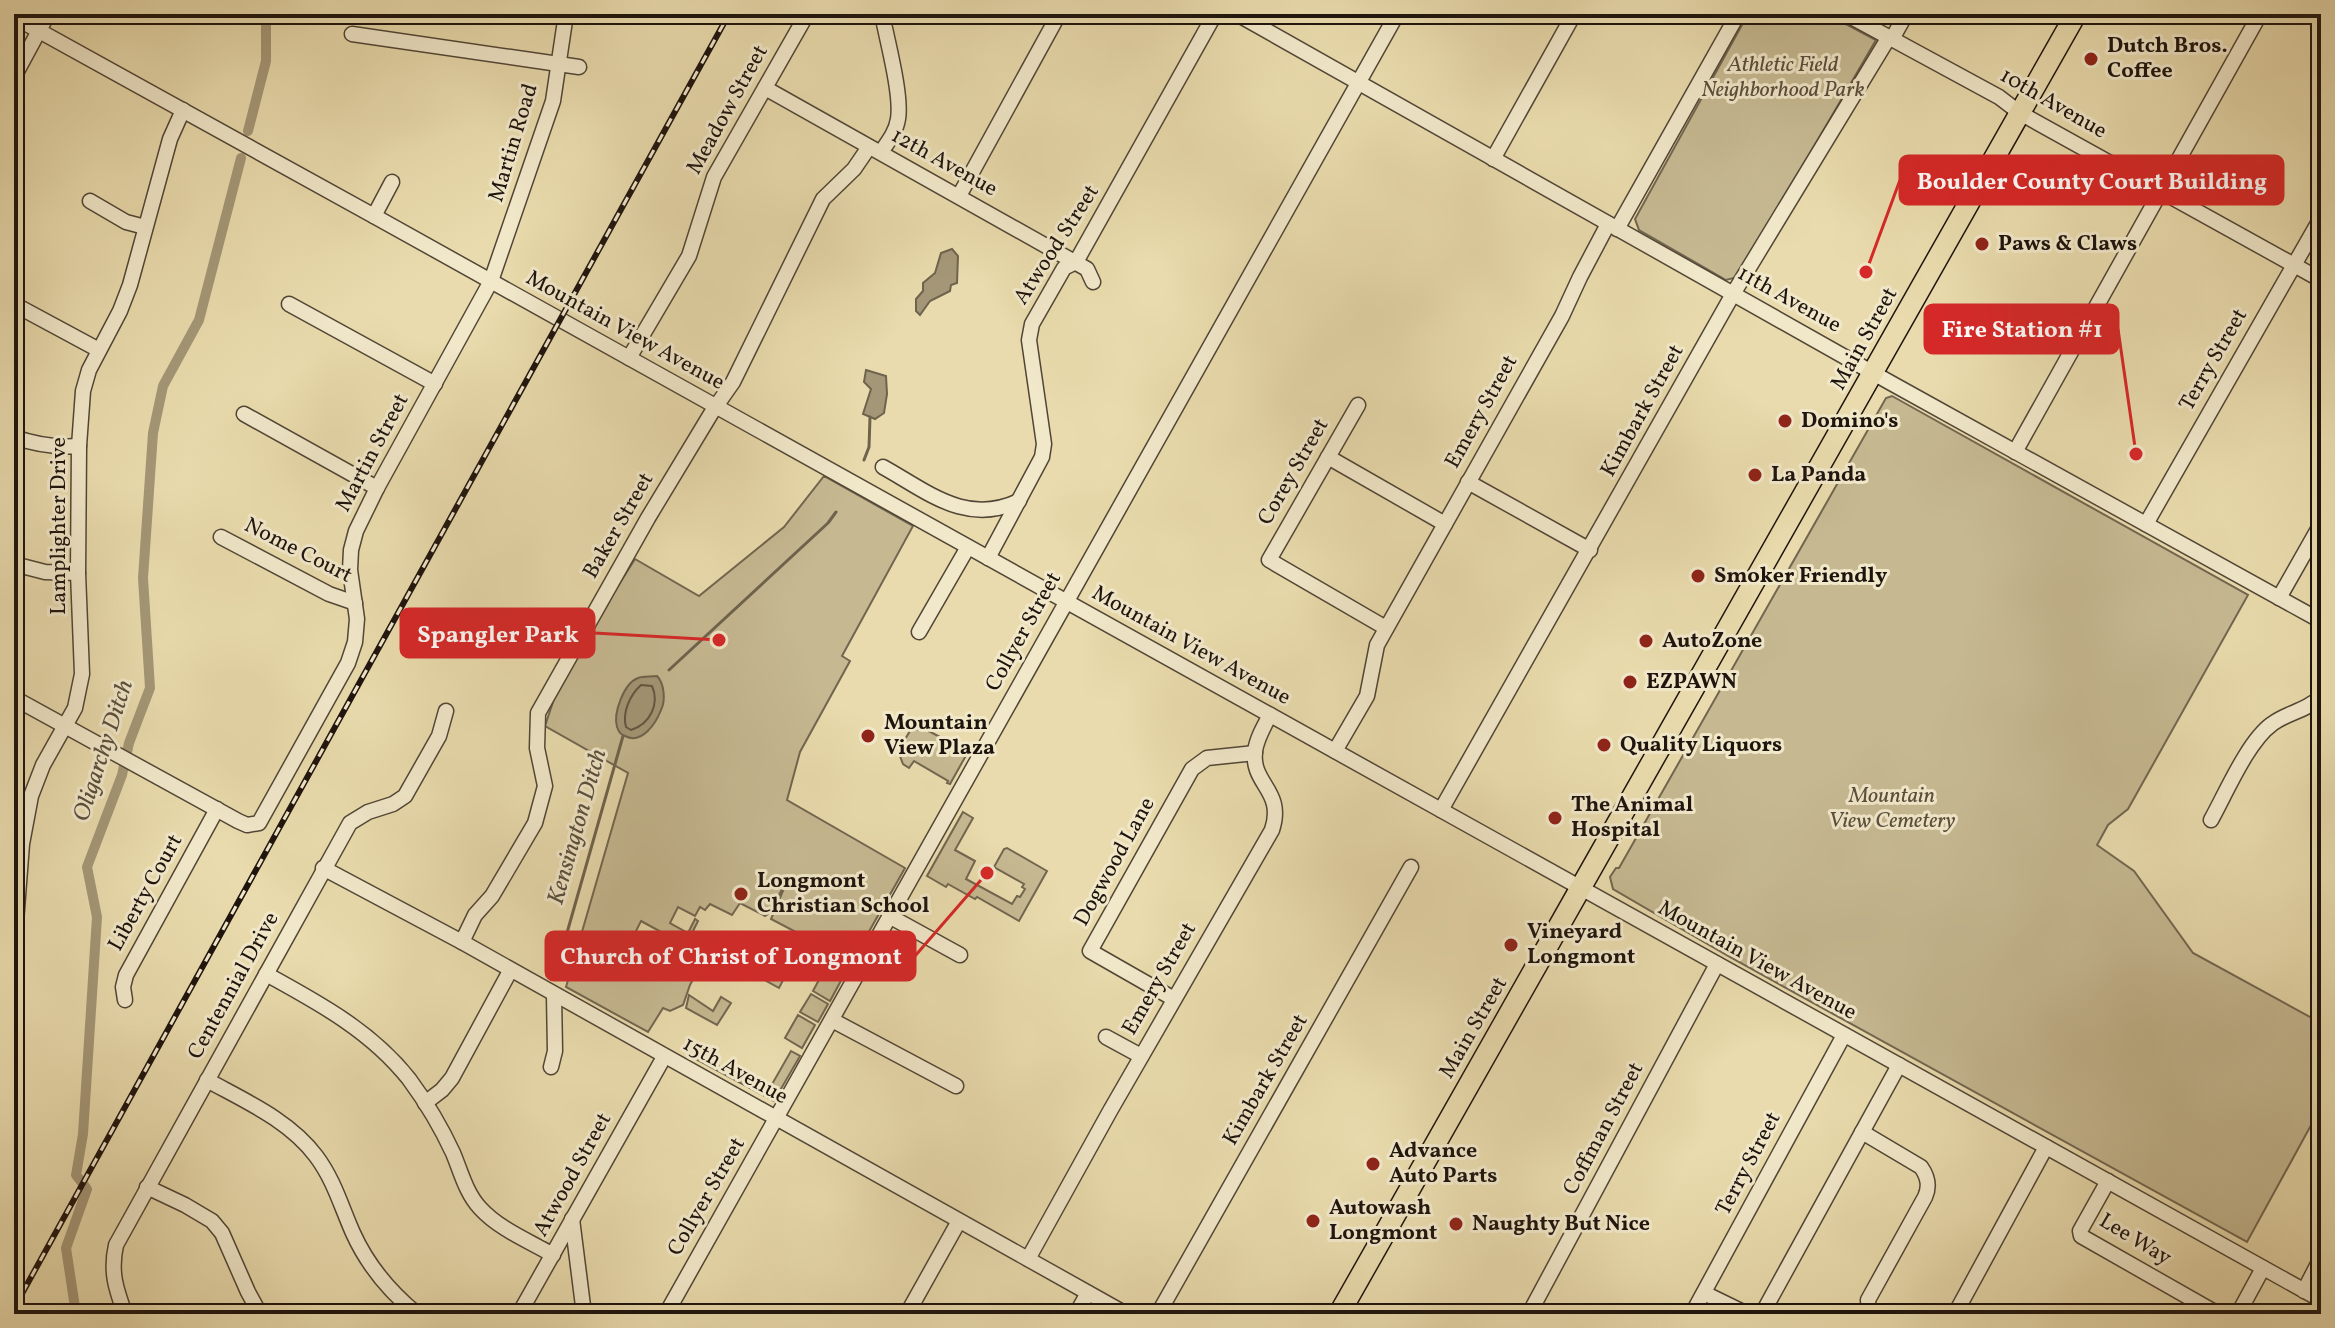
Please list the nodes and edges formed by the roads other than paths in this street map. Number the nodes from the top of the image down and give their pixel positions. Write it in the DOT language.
graph roads {
  1 [pos="48,14"];
  2 [pos="566,14"];
  3 [pos="807,14"];
  4 [pos="882,14"];
  5 [pos="1059,14"];
  6 [pos="1215,14"];
  7 [pos="1237,14"];
  8 [pos="1397,14"];
  9 [pos="1574,14"];
  10 [pos="1738,14"];
  11 [pos="1846,14"];
  12 [pos="1906,14"];
  13 [pos="2076,14"];
  14 [pos="2260,14"];
  15 [pos="14,17"];
  16 [pos="39,31"];
  17 [pos="352,34"];
  18 [pos="1890,38"];
  19 [pos="559,64"];
  20 [pos="579,67"];
  21 [pos="14,77"];
  22 [pos="1358,83"];
  23 [pos="765,88"];
  24 [pos="183,110"];
  25 [pos="2020,113"];
  26 [pos="875,150"];
  27 [pos="1493,159"];
  28 [pos="392,182"];
  29 [pos="2161,191"];
  30 [pos="959,196"];
  31 [pos="90,201"];
  32 [pos="374,216"];
  33 [pos="2321,218"];
  34 [pos="1613,226"];
  35 [pos="145,227"];
  36 [pos="1076,262"];
  37 [pos="2295,265"];
  38 [pos="2321,280"];
  39 [pos="491,281"];
  40 [pos="1093,282"];
  41 [pos="1733,294"];
  42 [pos="289,304"];
  43 [pos="21,308"];
  44 [pos="99,350"];
  45 [pos="629,358"];
  46 [pos="1873,373"];
  47 [pos="435,384"];
  48 [pos="1358,405"];
  49 [pos="716,406"];
  50 [pos="244,414"];
  51 [pos="14,437"];
  52 [pos="79,446"];
  53 [pos="2015,452"];
  54 [pos="1328,457"];
  55 [pos="883,467"];
  56 [pos="1468,482"];
  57 [pos="377,488"];
  58 [pos="1019,501"];
  59 [pos="1445,524"];
  60 [pos="2146,524"];
  61 [pos="2321,524"];
  62 [pos="221,537"];
  63 [pos="968,547"];
  64 [pos="1590,550"];
  65 [pos="988,558"];
  66 [pos="14,564"];
  67 [pos="78,573"];
  68 [pos="2279,598"];
  69 [pos="1066,602"];
  70 [pos="355,603"];
  71 [pos="2321,621"];
  72 [pos="1386,628"];
  73 [pos="919,632"];
  74 [pos="2321,696"];
  75 [pos="14,698"];
  76 [pos="446,711"];
  77 [pos="1270,715"];
  78 [pos="66,726"];
  79 [pos="1335,751"];
  80 [pos="1255,753"];
  81 [pos="217,809"];
  82 [pos="1441,810"];
  83 [pos="2211,820"];
  84 [pos="1411,867"];
  85 [pos="323,868"];
  86 [pos="1581,888"];
  87 [pos="889,916"];
  88 [pos="462,942"];
  89 [pos="14,947"];
  90 [pos="960,955"];
  91 [pos="1717,964"];
  92 [pos="510,971"];
  93 [pos="266,974"];
  94 [pos="554,995"];
  95 [pos="1174,999"];
  96 [pos="125,1000"];
  97 [pos="832,1020"];
  98 [pos="1844,1035"];
  99 [pos="1106,1037"];
  100 [pos="1141,1056"];
  101 [pos="664,1057"];
  102 [pos="1899,1065"];
  103 [pos="551,1067"];
  104 [pos="207,1080"];
  105 [pos="956,1086"];
  106 [pos="425,1103"];
  107 [pos="776,1120"];
  108 [pos="1862,1132"];
  109 [pos="2046,1147"];
  110 [pos="2108,1181"];
  111 [pos="147,1187"];
  112 [pos="572,1219"];
  113 [pos="959,1221"];
  114 [pos="553,1255"];
  115 [pos="2321,1258"];
  116 [pos="1028,1259"];
  117 [pos="2263,1268"];
  118 [pos="2304,1291"];
  119 [pos="1088,1293"];
  120 [pos="1704,1293"];
  121 [pos="2321,1300"];
  122 [pos="125,1314"];
  123 [pos="260,1314"];
  124 [pos="417,1314"];
  125 [pos="519,1314"];
  126 [pos="584,1314"];
  127 [pos="666,1314"];
  128 [pos="907,1314"];
  129 [pos="1076,1314"];
  130 [pos="1126,1314"];
  131 [pos="1158,1314"];
  132 [pos="1339,1314"];
  133 [pos="1529,1314"];
  134 [pos="1692,1314"];
  135 [pos="1747,1314"];
  136 [pos="1762,1314"];
  137 [pos="1869,1314"];
  138 [pos="1955,1314"];
  139 [pos="2218,1314"];
  140 [pos="2238,1314"];
  1 -- 16 [label="street"];
  2 -- 19 [label="street, Martin Road"];
  3 -- 23 [label="street, Meadow Street"];
  4 -- 26 [label="street, Baker Street"];
  5 -- 30 [label="street"];
  6 -- 36 [label="street, Atwood Street"];
  7 -- 22 [label="street, 11th Avenue"];
  8 -- 22 [label="street, Collyer Street"];
  9 -- 27 [label="street"];
  10 -- 34 [label="street, Emery Street"];
  11 -- 18 [label="street, 10th Avenue"];
  12 -- 18 [label="street, Kimbark Street"];
  13 -- 25 [label="highway, Main Street"];
  14 -- 29 [label="street"];
  15 -- 16 [label="street, Mountain View Avenue"];
  16 -- 21 [label="street"];
  16 -- 24 [label="street, Mountain View Avenue"];
  17 -- 19 [label="street"];
  18 -- 25 [label="street, 10th Avenue"];
  18 -- 41 [label="street, Kimbark Street"];
  19 -- 20 [label="street"];
  19 -- 39 [label="street, Martin Road"];
  22 -- 27 [label="street, 11th Avenue"];
  22 -- 69 [label="street, Collyer Street"];
  23 -- 26 [label="street, 12th Avenue"];
  23 -- 45 [label="street, Meadow Street"];
  24 -- 32 [label="street, Mountain View Avenue"];
  24 -- 35 [label="street, Lamplighter Drive"];
  25 -- 29 [label="street, 10th Avenue"];
  25 -- 46 [label="highway, Main Street"];
  26 -- 30 [label="street, 12th Avenue"];
  26 -- 49 [label="street, Baker Street"];
  27 -- 34 [label="street, 11th Avenue"];
  28 -- 32 [label="street"];
  29 -- 37 [label="street, 10th Avenue"];
  29 -- 53 [label="street"];
  30 -- 36 [label="street, 12th Avenue"];
  31 -- 35 [label="street"];
  32 -- 39 [label="street, Mountain View Avenue"];
  33 -- 37 [label="street, Terry Street"];
  34 -- 41 [label="street, 11th Avenue"];
  34 -- 56 [label="street, Emery Street"];
  35 -- 44 [label="street, Lamplighter Drive"];
  36 -- 40 [label="street, 12th Avenue"];
  36 -- 58 [label="street, Atwood Street"];
  37 -- 38 [label="street, 10th Avenue"];
  37 -- 60 [label="street, Terry Street"];
  39 -- 45 [label="street, Mountain View Avenue"];
  39 -- 47 [label="street, Martin Street"];
  41 -- 46 [label="street, 11th Avenue"];
  41 -- 64 [label="street, Kimbark Street"];
  42 -- 47 [label="street"];
  43 -- 44 [label="street"];
  44 -- 52 [label="street, Lamplighter Drive"];
  45 -- 49 [label="street, Mountain View Avenue"];
  46 -- 53 [label="street, 11th Avenue"];
  46 -- 86 [label="highway, Main Street"];
  47 -- 57 [label="street, Martin Street"];
  48 -- 54 [label="street, Corey Street"];
  49 -- 63 [label="street, Mountain View Avenue"];
  49 -- 88 [label="street, Baker Street"];
  50 -- 57 [label="street"];
  51 -- 52 [label="street"];
  52 -- 67 [label="street, Lamplighter Drive"];
  53 -- 60 [label="street, 11th Avenue"];
  54 -- 59 [label="street"];
  54 -- 72 [label="street, Corey Street"];
  55 -- 58 [label="street"];
  56 -- 59 [label="street, Emery Street"];
  56 -- 64 [label="street"];
  57 -- 70 [label="street, Martin Street"];
  58 -- 65 [label="street, Atwood Street"];
  59 -- 72 [label="street, Emery Street"];
  60 -- 68 [label="street, 11th Avenue"];
  61 -- 68 [label="street"];
  62 -- 70 [label="street, Nome Court"];
  63 -- 65 [label="street, Mountain View Avenue"];
  63 -- 73 [label="street"];
  64 -- 82 [label="street, Kimbark Street"];
  65 -- 69 [label="street, Mountain View Avenue"];
  66 -- 67 [label="street"];
  67 -- 78 [label="street, Lamplighter Drive"];
  68 -- 71 [label="street, 11th Avenue"];
  69 -- 77 [label="street, Mountain View Avenue"];
  69 -- 87 [label="street, Collyer Street"];
  70 -- 81 [label="street, Martin Street"];
  72 -- 79 [label="street, Emery Street"];
  74 -- 83 [label="street"];
  75 -- 78 [label="street"];
  76 -- 85 [label="street, Centennial Drive"];
  77 -- 79 [label="street, Mountain View Avenue"];
  77 -- 80 [label="street"];
  78 -- 81 [label="street"];
  78 -- 89 [label="street, Lamplighter Drive"];
  79 -- 82 [label="street, Mountain View Avenue"];
  80 -- 95 [label="street, Emery Street"];
  80 -- 95 [label="street, Dogwood Lane"];
  81 -- 96 [label="street, Liberty Court"];
  82 -- 86 [label="street, Mountain View Avenue"];
  84 -- 131 [label="street, Kimbark Street"];
  85 -- 88 [label="street, 15th Avenue"];
  85 -- 93 [label="street, Centennial Drive"];
  86 -- 91 [label="street, Mountain View Avenue"];
  86 -- 132 [label="highway, Main Street"];
  87 -- 90 [label="street"];
  87 -- 97 [label="street, Collyer Street"];
  88 -- 92 [label="street, 15th Avenue"];
  91 -- 98 [label="street, Mountain View Avenue"];
  91 -- 133 [label="street, Coffman Street"];
  92 -- 94 [label="street, 15th Avenue"];
  92 -- 106 [label="street"];
  93 -- 104 [label="street, Centennial Drive"];
  93 -- 106 [label="street"];
  94 -- 101 [label="street, 15th Avenue"];
  94 -- 103 [label="street"];
  95 -- 100 [label="street, Emery Street"];
  97 -- 105 [label="street"];
  97 -- 107 [label="street, Collyer Street"];
  98 -- 102 [label="street, Mountain View Avenue"];
  98 -- 120 [label="street, Terry Street"];
  99 -- 100 [label="street"];
  100 -- 116 [label="street, Emery Street"];
  101 -- 107 [label="street, 15th Avenue"];
  101 -- 112 [label="street, Atwood Street"];
  102 -- 108 [label="street"];
  102 -- 109 [label="street, Mountain View Avenue"];
  104 -- 111 [label="street, Centennial Drive"];
  104 -- 124 [label="street"];
  106 -- 114 [label="street"];
  107 -- 113 [label="street, 15th Avenue"];
  107 -- 127 [label="street, Collyer Street"];
  108 -- 136 [label="street"];
  108 -- 137 [label="street"];
  109 -- 110 [label="street, Mountain View Avenue"];
  109 -- 138 [label="street"];
  110 -- 117 [label="street, Mountain View Avenue"];
  110 -- 139 [label="street, Lee Way"];
  111 -- 122 [label="street, Centennial Drive"];
  111 -- 123 [label="street"];
  112 -- 114 [label="street, Atwood Street"];
  112 -- 126 [label="street"];
  113 -- 116 [label="street, 15th Avenue"];
  113 -- 128 [label="street"];
  114 -- 125 [label="street, Atwood Street"];
  115 -- 118 [label="street"];
  116 -- 119 [label="street, 15th Avenue"];
  117 -- 118 [label="street, Mountain View Avenue"];
  117 -- 140 [label="street"];
  118 -- 121 [label="street, Mountain View Avenue"];
  119 -- 129 [label="street"];
  119 -- 130 [label="street, 15th Avenue"];
  120 -- 134 [label="street, Terry Street"];
  120 -- 135 [label="street"];
}
